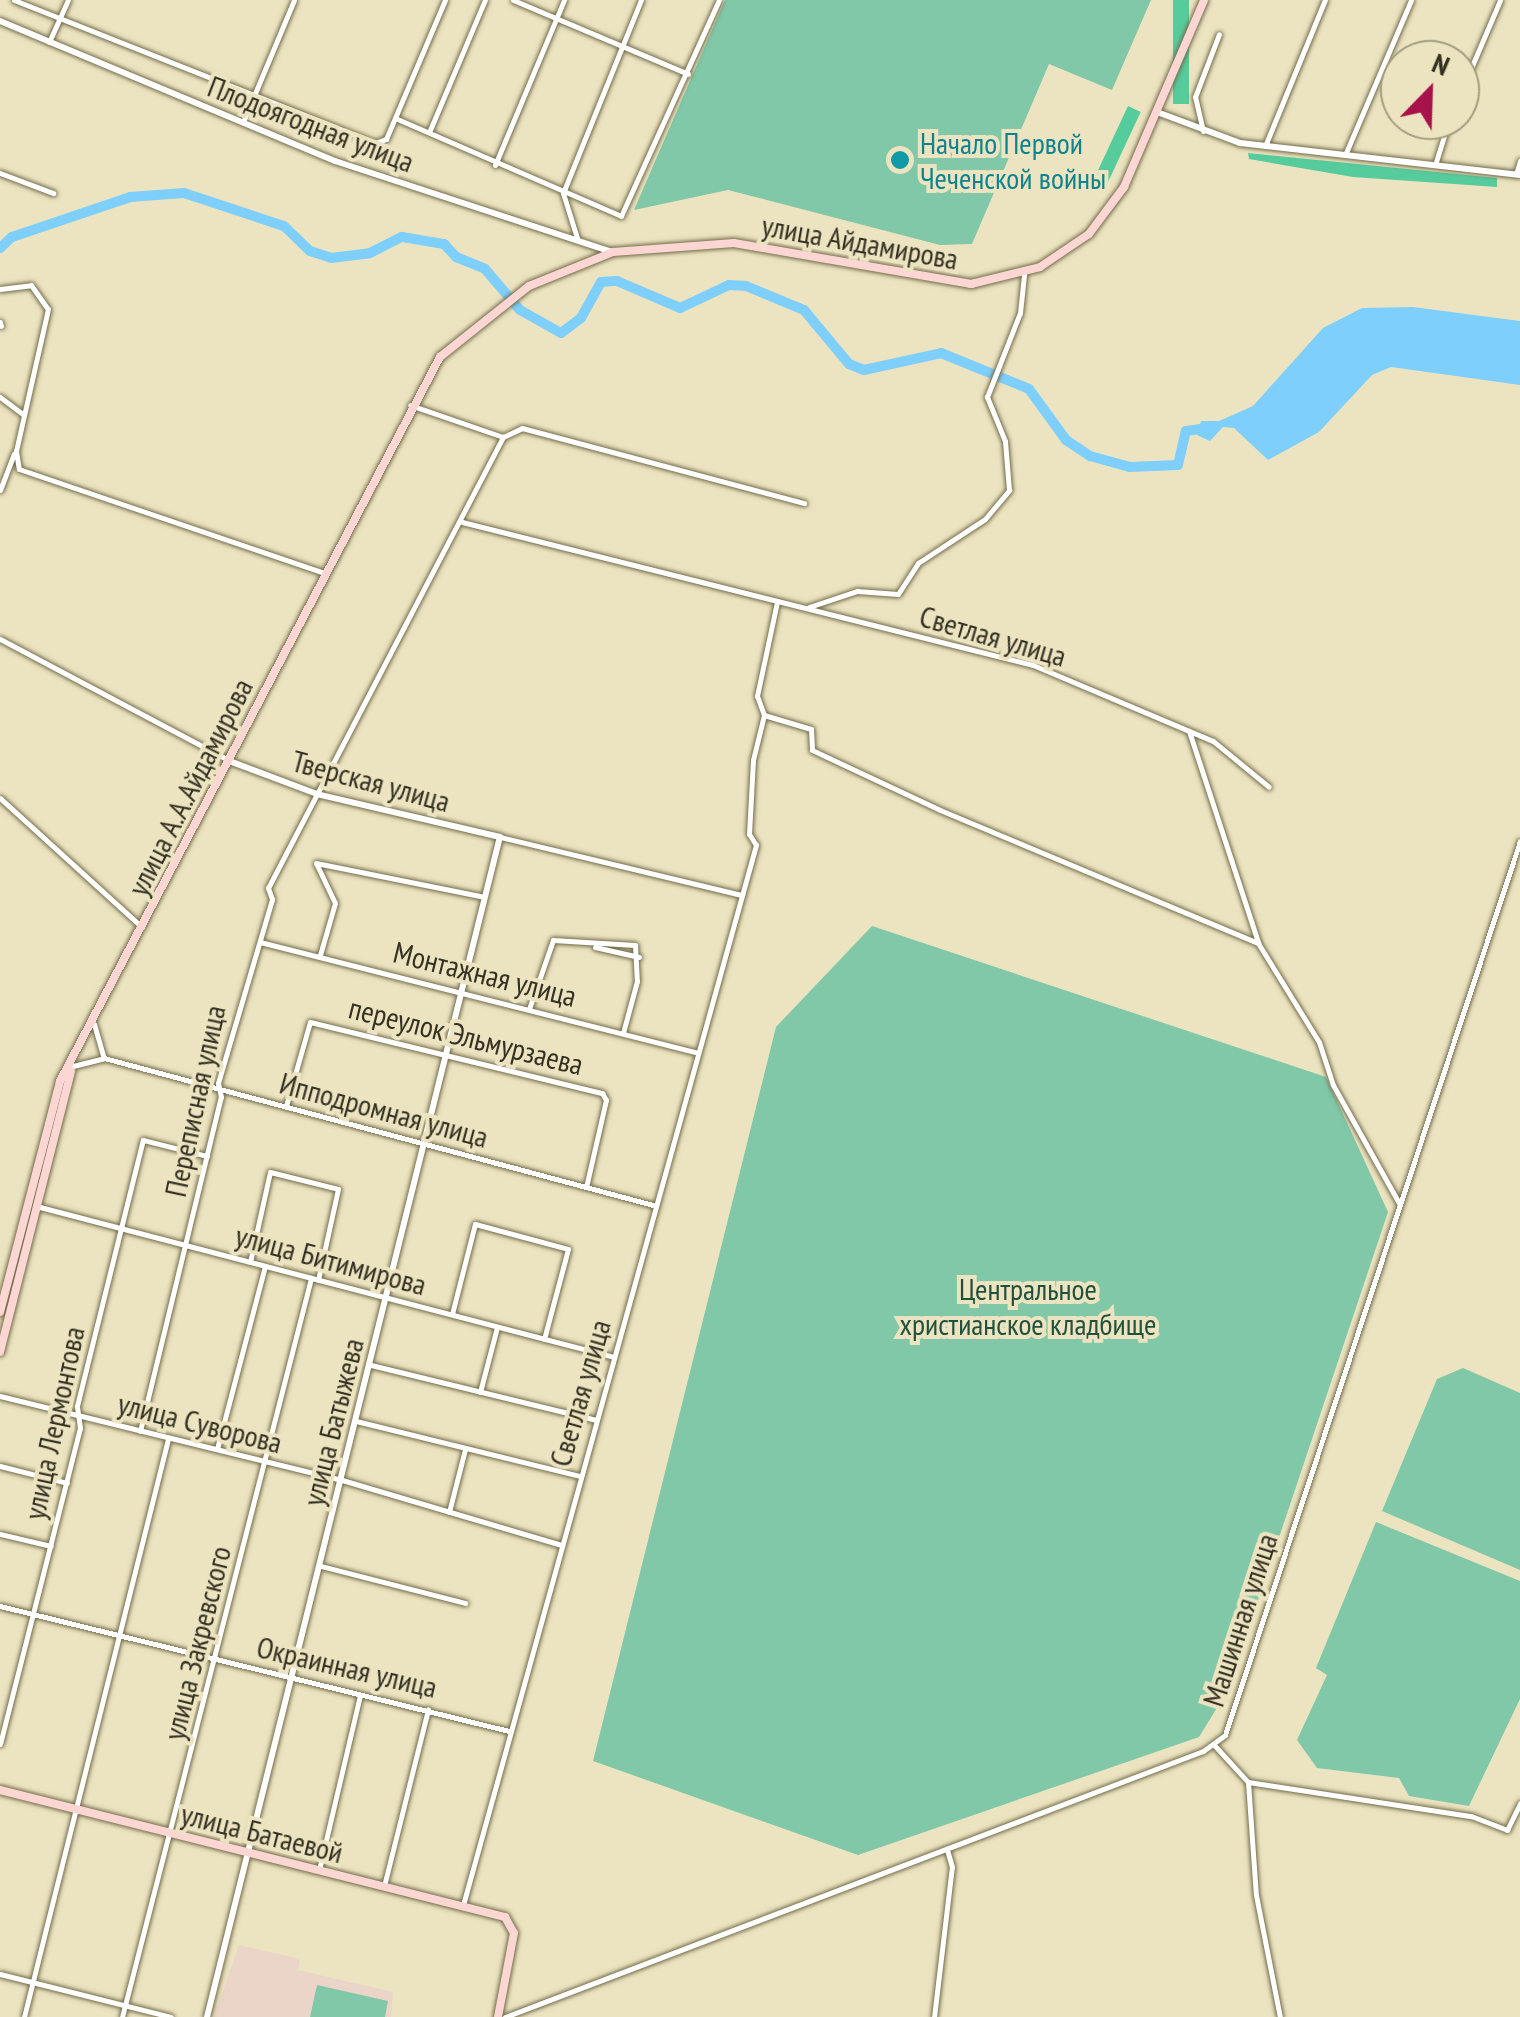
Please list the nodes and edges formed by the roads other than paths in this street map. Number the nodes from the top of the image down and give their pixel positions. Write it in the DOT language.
graph roads {
  1 [pos="14,0"];
  2 [pos="68,0"];
  3 [pos="294,0"];
  4 [pos="445,0"];
  5 [pos="485,0"];
  6 [pos="513,0"];
  7 [pos="564,0"];
  8 [pos="641,0"];
  9 [pos="719,0"];
  10 [pos="1204,0"];
  11 [pos="1326,0"];
  12 [pos="1410,0"];
  13 [pos="1500,0"];
  14 [pos="556,18"];
  15 [pos="60,19"];
  16 [pos="0,21"];
  17 [pos="1219,34"];
  18 [pos="49,42"];
  19 [pos="622,46"];
  20 [pos="1480,47"];
  21 [pos="688,74"];
  22 [pos="255,93"];
  23 [pos="1157,112"];
  24 [pos="395,118"];
  25 [pos="242,123"];
  26 [pos="430,130"];
  27 [pos="1202,131"];
  28 [pos="1443,140"];
  29 [pos="1266,146"];
  30 [pos="1346,155"];
  31 [pos="1520,161"];
  32 [pos="494,165"];
  33 [pos="1435,165"];
  34 [pos="0,173"];
  35 [pos="1518,174"];
  36 [pos="563,193"];
  37 [pos="53,194"];
  38 [pos="578,238"];
  39 [pos="613,252"];
  40 [pos="1024,274"];
  41 [pos="0,289"];
  42 [pos="486,315"];
  43 [pos="0,397"];
  44 [pos="410,405"];
  45 [pos="24,415"];
  46 [pos="503,437"];
  47 [pos="16,451"];
  48 [pos="0,490"];
  49 [pos="804,502"];
  50 [pos="462,522"];
  51 [pos="325,573"];
  52 [pos="778,602"];
  53 [pos="806,608"];
  54 [pos="0,640"];
  55 [pos="764,715"];
  56 [pos="1190,731"];
  57 [pos="229,761"];
  58 [pos="1270,786"];
  59 [pos="317,794"];
  60 [pos="0,798"];
  61 [pos="500,837"];
  62 [pos="1520,841"];
  63 [pos="742,895"];
  64 [pos="487,898"];
  65 [pos="143,928"];
  66 [pos="260,942"];
  67 [pos="1258,943"];
  68 [pos="592,946"];
  69 [pos="320,955"];
  70 [pos="639,958"];
  71 [pos="464,991"];
  72 [pos="528,1009"];
  73 [pos="94,1024"];
  74 [pos="623,1033"];
  75 [pos="698,1053"];
  76 [pos="448,1054"];
  77 [pos="104,1058"];
  78 [pos="72,1069"];
  79 [pos="60,1082"];
  80 [pos="70,1086"];
  81 [pos="219,1090"];
  82 [pos="286,1106"];
  83 [pos="425,1142"];
  84 [pos="208,1156"];
  85 [pos="586,1187"];
  86 [pos="653,1205"];
  87 [pos="1400,1205"];
  88 [pos="36,1206"];
  89 [pos="120,1228"];
  90 [pos="185,1245"];
  91 [pos="250,1262"];
  92 [pos="265,1266"];
  93 [pos="314,1279"];
  94 [pos="387,1298"];
  95 [pos="0,1312"];
  96 [pos="452,1314"];
  97 [pos="497,1327"];
  98 [pos="544,1339"];
  99 [pos="0,1352"];
  100 [pos="614,1357"];
  101 [pos="370,1365"];
  102 [pos="480,1392"];
  103 [pos="0,1396"];
  104 [pos="79,1416"];
  105 [pos="596,1420"];
  106 [pos="356,1421"];
  107 [pos="140,1431"];
  108 [pos="168,1439"];
  109 [pos="465,1448"];
  110 [pos="217,1450"];
  111 [pos="264,1462"];
  112 [pos="0,1466"];
  113 [pos="580,1476"];
  114 [pos="342,1480"];
  115 [pos="66,1483"];
  116 [pos="449,1512"];
  117 [pos="0,1534"];
  118 [pos="561,1545"];
  119 [pos="51,1546"];
  120 [pos="321,1566"];
  121 [pos="464,1603"];
  122 [pos="0,1606"];
  123 [pos="34,1614"];
  124 [pos="121,1634"];
  125 [pos="216,1660"];
  126 [pos="291,1678"];
  127 [pos="360,1694"];
  128 [pos="428,1710"];
  129 [pos="509,1731"];
  130 [pos="0,1744"];
  131 [pos="1214,1745"];
  132 [pos="1248,1782"];
  133 [pos="0,1790"];
  134 [pos="1520,1803"];
  135 [pos="76,1810"];
  136 [pos="173,1834"];
  137 [pos="947,1849"];
  138 [pos="248,1853"];
  139 [pos="319,1870"];
  140 [pos="384,1886"];
  141 [pos="463,1905"];
  142 [pos="0,1974"];
  143 [pos="33,1982"];
  144 [pos="127,2006"];
  145 [pos="24,2017"];
  146 [pos="122,2017"];
  147 [pos="171,2017"];
  148 [pos="207,2017"];
  149 [pos="502,2017"];
  150 [pos="934,2017"];
  151 [pos="1280,2017"];
  1 -- 15 [label="street"];
  2 -- 15 [label="street"];
  3 -- 22 [label="street"];
  4 -- 24 [label="street"];
  5 -- 26 [label="street"];
  6 -- 14 [label="street"];
  7 -- 14 [label="street"];
  8 -- 19 [label="street"];
  9 -- 21 [label="street"];
  10 -- 23 [label="main road, улица Айдамирова"];
  11 -- 29 [label="street"];
  12 -- 30 [label="street"];
  13 -- 20 [label="street"];
  14 -- 19 [label="street"];
  14 -- 32 [label="street"];
  15 -- 18 [label="street"];
  15 -- 22 [label="street"];
  16 -- 18 [label="street, Плодоягодная улица"];
  17 -- 27 [label="street"];
  18 -- 25 [label="street, Плодоягодная улица"];
  19 -- 21 [label="street"];
  19 -- 36 [label="street"];
  21 -- 36 [label="street"];
  22 -- 24 [label="street"];
  22 -- 25 [label="street"];
  23 -- 27 [label="street"];
  23 -- 40 [label="main road, улица Айдамирова"];
  24 -- 26 [label="street"];
  25 -- 38 [label="street, Плодоягодная улица"];
  26 -- 32 [label="street"];
  27 -- 29 [label="street"];
  28 -- 33 [label="street"];
  29 -- 30 [label="street"];
  30 -- 33 [label="street"];
  31 -- 35 [label="street"];
  32 -- 36 [label="street"];
  33 -- 35 [label="street"];
  34 -- 37 [label="street"];
  36 -- 38 [label="street"];
  38 -- 39 [label="street, Плодоягодная улица"];
  39 -- 40 [label="main road, улица Айдамирова"];
  39 -- 42 [label="main road, улица Айдамирова"];
  40 -- 53 [label="street"];
  41 -- 45 [label="street"];
  42 -- 44 [label="main road, улица А.А.Айдамирова"];
  43 -- 45 [label="street"];
  44 -- 46 [label="street"];
  44 -- 51 [label="main road, улица А.А.Айдамирова"];
  45 -- 47 [label="street"];
  46 -- 49 [label="street"];
  46 -- 50 [label="street, Переписная улица"];
  47 -- 48 [label="street"];
  47 -- 51 [label="street"];
  50 -- 52 [label="street, Светлая улица"];
  50 -- 59 [label="street, Переписная улица"];
  51 -- 57 [label="main road, улица А.А.Айдамирова"];
  52 -- 53 [label="street, Светлая улица"];
  52 -- 55 [label="street, Светлая улица"];
  53 -- 56 [label="street, Светлая улица"];
  54 -- 57 [label="street, Тверская улица"];
  55 -- 63 [label="street, Светлая улица"];
  55 -- 67 [label="street"];
  56 -- 58 [label="street, Светлая улица"];
  56 -- 67 [label="street"];
  57 -- 59 [label="street, Тверская улица"];
  57 -- 65 [label="main road, улица А.А.Айдамирова"];
  59 -- 61 [label="street, Тверская улица"];
  59 -- 66 [label="street, Переписная улица"];
  60 -- 65 [label="street"];
  61 -- 63 [label="street, Тверская улица"];
  61 -- 64 [label="street, улица Батыжева"];
  62 -- 87 [label="street, Машинная улица"];
  63 -- 75 [label="street, Светлая улица"];
  64 -- 69 [label="street"];
  64 -- 71 [label="street, улица Батыжева"];
  65 -- 73 [label="main road, улица А.А.Айдамирова"];
  66 -- 69 [label="street, Монтажная улица"];
  66 -- 81 [label="street, Переписная улица"];
  67 -- 87 [label="street"];
  68 -- 70 [label="street"];
  68 -- 70 [label="street"];
  68 -- 72 [label="street"];
  69 -- 71 [label="street, Монтажная улица"];
  70 -- 74 [label="street"];
  71 -- 72 [label="street, Монтажная улица"];
  71 -- 76 [label="street, улица Батыжева"];
  72 -- 74 [label="street, Монтажная улица"];
  73 -- 77 [label="street"];
  73 -- 78 [label="main road, улица А.А.Айдамирова"];
  74 -- 75 [label="street, Монтажная улица"];
  75 -- 86 [label="street, Светлая улица"];
  76 -- 82 [label="street, переулок Эльмурзаева"];
  76 -- 83 [label="street, улица Батыжева"];
  76 -- 85 [label="street, переулок Эльмурзаева"];
  77 -- 78 [label="street, Ипподромная улица"];
  77 -- 81 [label="street, Ипподромная улица"];
  78 -- 79 [label="main road, улица А.А.Айдамирова"];
  78 -- 80 [label="main road"];
  79 -- 80 [label="main road"];
  79 -- 95 [label="main road, улица А.А.Айдамирова"];
  80 -- 88 [label="main road"];
  81 -- 82 [label="street, Ипподромная улица"];
  81 -- 84 [label="street, Переписная улица"];
  82 -- 83 [label="street, Ипподромная улица"];
  83 -- 85 [label="street, Ипподромная улица"];
  83 -- 94 [label="street, улица Батыжева"];
  84 -- 89 [label="street, улица Лермонтова"];
  84 -- 90 [label="street, Переписная улица"];
  85 -- 86 [label="street, Ипподромная улица"];
  86 -- 100 [label="street, Светлая улица"];
  87 -- 131 [label="street, Машинная улица"];
  88 -- 89 [label="street, улица Битимирова"];
  88 -- 99 [label="main road"];
  89 -- 90 [label="street, улица Битимирова"];
  89 -- 104 [label="street, улица Лермонтова"];
  90 -- 91 [label="street, улица Битимирова"];
  90 -- 107 [label="street, Переписная улица"];
  91 -- 92 [label="street, улица Битимирова"];
  91 -- 93 [label="street, улица Закревского"];
  92 -- 93 [label="street, улица Битимирова"];
  92 -- 110 [label="street"];
  93 -- 94 [label="street, улица Битимирова"];
  93 -- 111 [label="street, улица Закревского"];
  94 -- 96 [label="street, улица Битимирова"];
  94 -- 101 [label="street, улица Батыжева"];
  96 -- 97 [label="street, улица Битимирова"];
  96 -- 98 [label="street"];
  97 -- 98 [label="street, улица Битимирова"];
  97 -- 102 [label="street"];
  98 -- 100 [label="street, улица Битимирова"];
  100 -- 105 [label="street, Светлая улица"];
  101 -- 102 [label="street"];
  101 -- 106 [label="street, улица Батыжева"];
  102 -- 105 [label="street"];
  103 -- 104 [label="street, улица Суворова"];
  104 -- 107 [label="street, улица Суворова"];
  104 -- 115 [label="street, улица Лермонтова"];
  105 -- 113 [label="street, Светлая улица"];
  106 -- 109 [label="street"];
  106 -- 114 [label="street, улица Батыжева"];
  107 -- 108 [label="street, улица Суворова"];
  108 -- 110 [label="street, улица Суворова"];
  108 -- 124 [label="street"];
  109 -- 113 [label="street"];
  109 -- 116 [label="street"];
  110 -- 111 [label="street, улица Суворова"];
  111 -- 114 [label="street, улица Суворова"];
  111 -- 125 [label="street, улица Закревского"];
  112 -- 115 [label="street"];
  113 -- 118 [label="street, Светлая улица"];
  114 -- 116 [label="street, улица Суворова"];
  114 -- 120 [label="street, улица Батыжева"];
  115 -- 119 [label="street, улица Лермонтова"];
  116 -- 118 [label="street, улица Суворова"];
  117 -- 119 [label="street"];
  118 -- 129 [label="street, Светлая улица"];
  119 -- 123 [label="street, улица Лермонтова"];
  120 -- 121 [label="street"];
  120 -- 126 [label="street, улица Батыжева"];
  122 -- 123 [label="street, Окраинная улица"];
  123 -- 124 [label="street, Окраинная улица"];
  123 -- 130 [label="street, улица Лермонтова"];
  124 -- 125 [label="street, Окраинная улица"];
  124 -- 135 [label="street"];
  125 -- 126 [label="street, Окраинная улица"];
  125 -- 136 [label="street, улица Закревского"];
  126 -- 127 [label="street, Окраинная улица"];
  126 -- 138 [label="street, улица Батыжева"];
  127 -- 128 [label="street, Окраинная улица"];
  127 -- 139 [label="street"];
  128 -- 129 [label="street, Окраинная улица"];
  128 -- 140 [label="street"];
  129 -- 141 [label="street, Светлая улица"];
  131 -- 132 [label="street"];
  131 -- 137 [label="street, Машинная улица"];
  132 -- 134 [label="street"];
  132 -- 151 [label="street"];
  133 -- 135 [label="main road, улица Батаевой"];
  135 -- 136 [label="main road, улица Батаевой"];
  135 -- 143 [label="street"];
  136 -- 138 [label="main road, улица Батаевой"];
  136 -- 144 [label="street, улица Закревского"];
  137 -- 149 [label="street, Машинная улица"];
  137 -- 150 [label="street"];
  138 -- 139 [label="main road, улица Батаевой"];
  138 -- 148 [label="street, улица Батыжева"];
  139 -- 140 [label="main road, улица Батаевой"];
  140 -- 141 [label="main road, улица Батаевой"];
  141 -- 149 [label="main road, улица Батаевой"];
  142 -- 143 [label="street"];
  143 -- 144 [label="street"];
  143 -- 145 [label="street"];
  144 -- 146 [label="street, улица Закревского"];
  144 -- 147 [label="street"];
}
